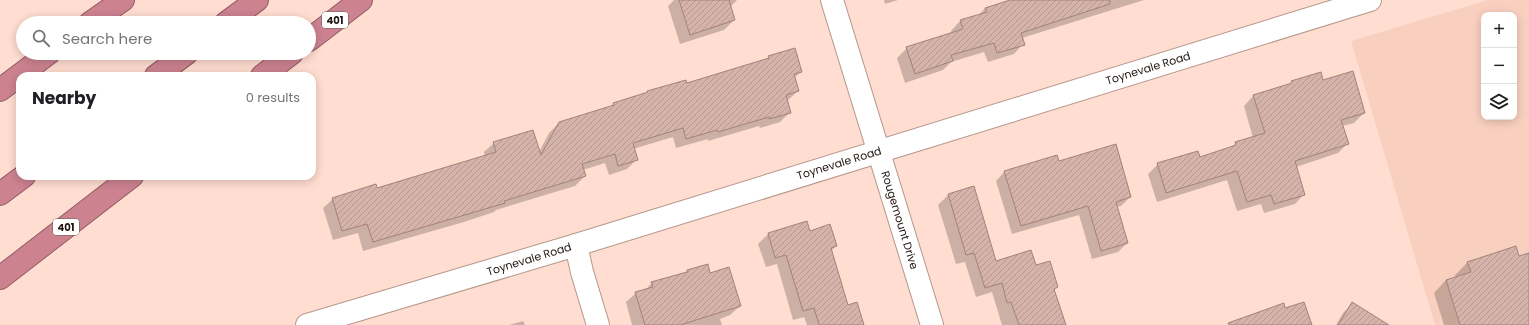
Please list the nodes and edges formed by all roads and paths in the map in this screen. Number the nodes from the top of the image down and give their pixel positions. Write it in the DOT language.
graph roads {
  1 [pos="123,0"];
  2 [pos="257,0"];
  3 [pos="360,0"];
  4 [pos="832,0"];
  5 [pos="1370,0"];
  6 [pos="100,16"];
  7 [pos="235,16"];
  8 [pos="316,35"];
  9 [pos="40,60"];
  10 [pos="178,60"];
  11 [pos="283,60"];
  12 [pos="24,72"];
  13 [pos="161,72"];
  14 [pos="267,72"];
  15 [pos="16,78"];
  16 [pos="0,90"];
  17 [pos="879,151"];
  18 [pos="19,180"];
  19 [pos="127,180"];
  20 [pos="0,194"];
  21 [pos="576,245"];
  22 [pos="0,278"];
  23 [pos="307,325"];
  24 [pos="598,325"];
  25 [pos="932,325"];
  1 -- 6 [label="highway"];
  2 -- 7 [label="highway"];
  3 -- 8 [label="highway, 401"];
  4 -- 17 [label="street, Rougemount Drive"];
  5 -- 17 [label="street, Toynevale Road"];
  9 -- 12 [label="highway"];
  10 -- 13 [label="highway"];
  11 -- 14 [label="highway"];
  15 -- 16 [label="highway"];
  17 -- 21 [label="street, Toynevale Road"];
  17 -- 25 [label="street, Rougemount Drive"];
  18 -- 20 [label="highway"];
  19 -- 22 [label="highway, 401"];
  21 -- 23 [label="street, Toynevale Road"];
  21 -- 24 [label="street"];
}
